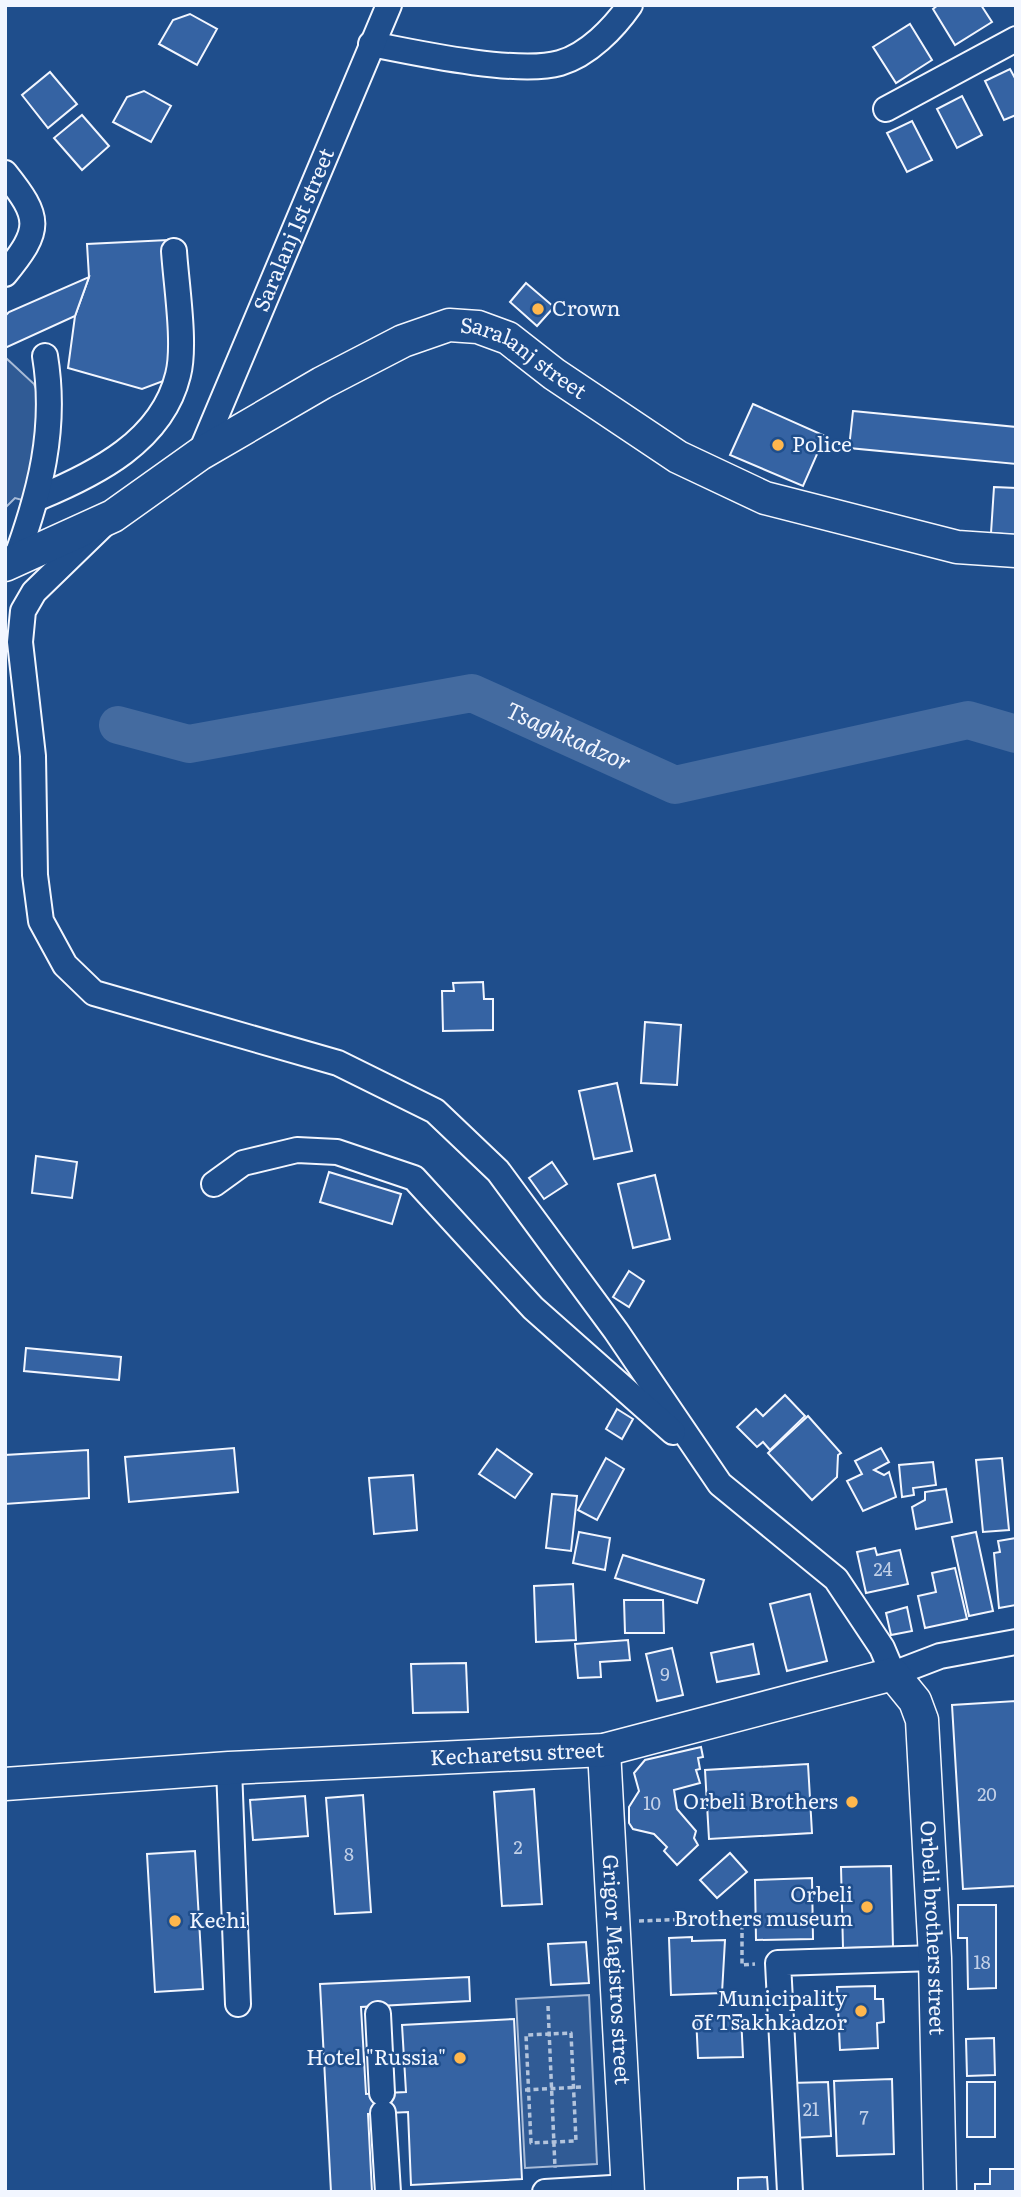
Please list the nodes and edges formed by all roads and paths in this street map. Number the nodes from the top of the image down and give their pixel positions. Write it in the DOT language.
graph roads {
  1 [pos="388,5"];
  2 [pos="630,5"];
  3 [pos="1016,39"];
  4 [pos="371,44"];
  5 [pos="886,109"];
  6 [pos="5,173"];
  7 [pos="174,251"];
  8 [pos="5,274"];
  9 [pos="45,356"];
  10 [pos="200,454"];
  11 [pos="38,498"];
  12 [pos="113,516"];
  13 [pos="1016,551"];
  14 [pos="10,563"];
  15 [pos="13,637"];
  16 [pos="214,1184"];
  17 [pos="697,1453"];
  18 [pos="1016,1642"];
  19 [pos="893,1674"];
  20 [pos="604,1750"];
  21 [pos="229,1768"];
  22 [pos="5,1784"];
  23 [pos="613,1923"];
  24 [pos="935,1958"];
  25 [pos="778,1963"];
  26 [pos="238,2004"];
  27 [pos="548,2006"];
  28 [pos="378,2014"];
  29 [pos="549,2034"];
  30 [pos="583,2087"];
  31 [pos="574,2088"];
  32 [pos="552,2089"];
  33 [pos="527,2090"];
  34 [pos="554,2142"];
  35 [pos="628,2190"];
  36 [pos="555,2191"];
  37 [pos="388,2192"];
  38 [pos="545,2192"];
  39 [pos="790,2192"];
  40 [pos="940,2192"];
  1 -- 4 [label="street, Saralanj 1st street"];
  2 -- 4 [label="street"];
  3 -- 5 [label="street"];
  4 -- 10 [label="street, Saralanj 1st street"];
  6 -- 8 [label="street"];
  7 -- 11 [label="street"];
  9 -- 11 [label="street"];
  10 -- 12 [label="main road, Saralanj street"];
  10 -- 13 [label="main road, Saralanj street"];
  11 -- 14 [label="street"];
  12 -- 14 [label="main road, Saralanj street"];
  12 -- 15 [label="street"];
  15 -- 17 [label="street"];
  16 -- 17 [label="street"];
  17 -- 19 [label="street"];
  18 -- 19 [label="street, Kecharetsu street"];
  19 -- 20 [label="main road, Kecharetsu street"];
  19 -- 24 [label="main road, Orbeli brothers street"];
  20 -- 21 [label="main road, Kecharetsu street"];
  20 -- 23 [label="main road, Grigor Magistros street"];
  21 -- 22 [label="main road, Kecharetsu street"];
  21 -- 26 [label="street"];
  23 -- 25 [label="path"];
  23 -- 35 [label="main road, Grigor Magistros street"];
  24 -- 25 [label="street"];
  24 -- 40 [label="main road, Orbeli brothers street"];
  25 -- 39 [label="street"];
  27 -- 29 [label="path"];
  28 -- 37 [label="street"];
  29 -- 31 [label="path"];
  29 -- 32 [label="path"];
  29 -- 33 [label="path"];
  30 -- 31 [label="path"];
  31 -- 32 [label="path"];
  31 -- 34 [label="path"];
  32 -- 33 [label="path"];
  32 -- 34 [label="path"];
  33 -- 34 [label="path"];
  34 -- 36 [label="path"];
  35 -- 36 [label="street"];
  36 -- 38 [label="street"];
}
